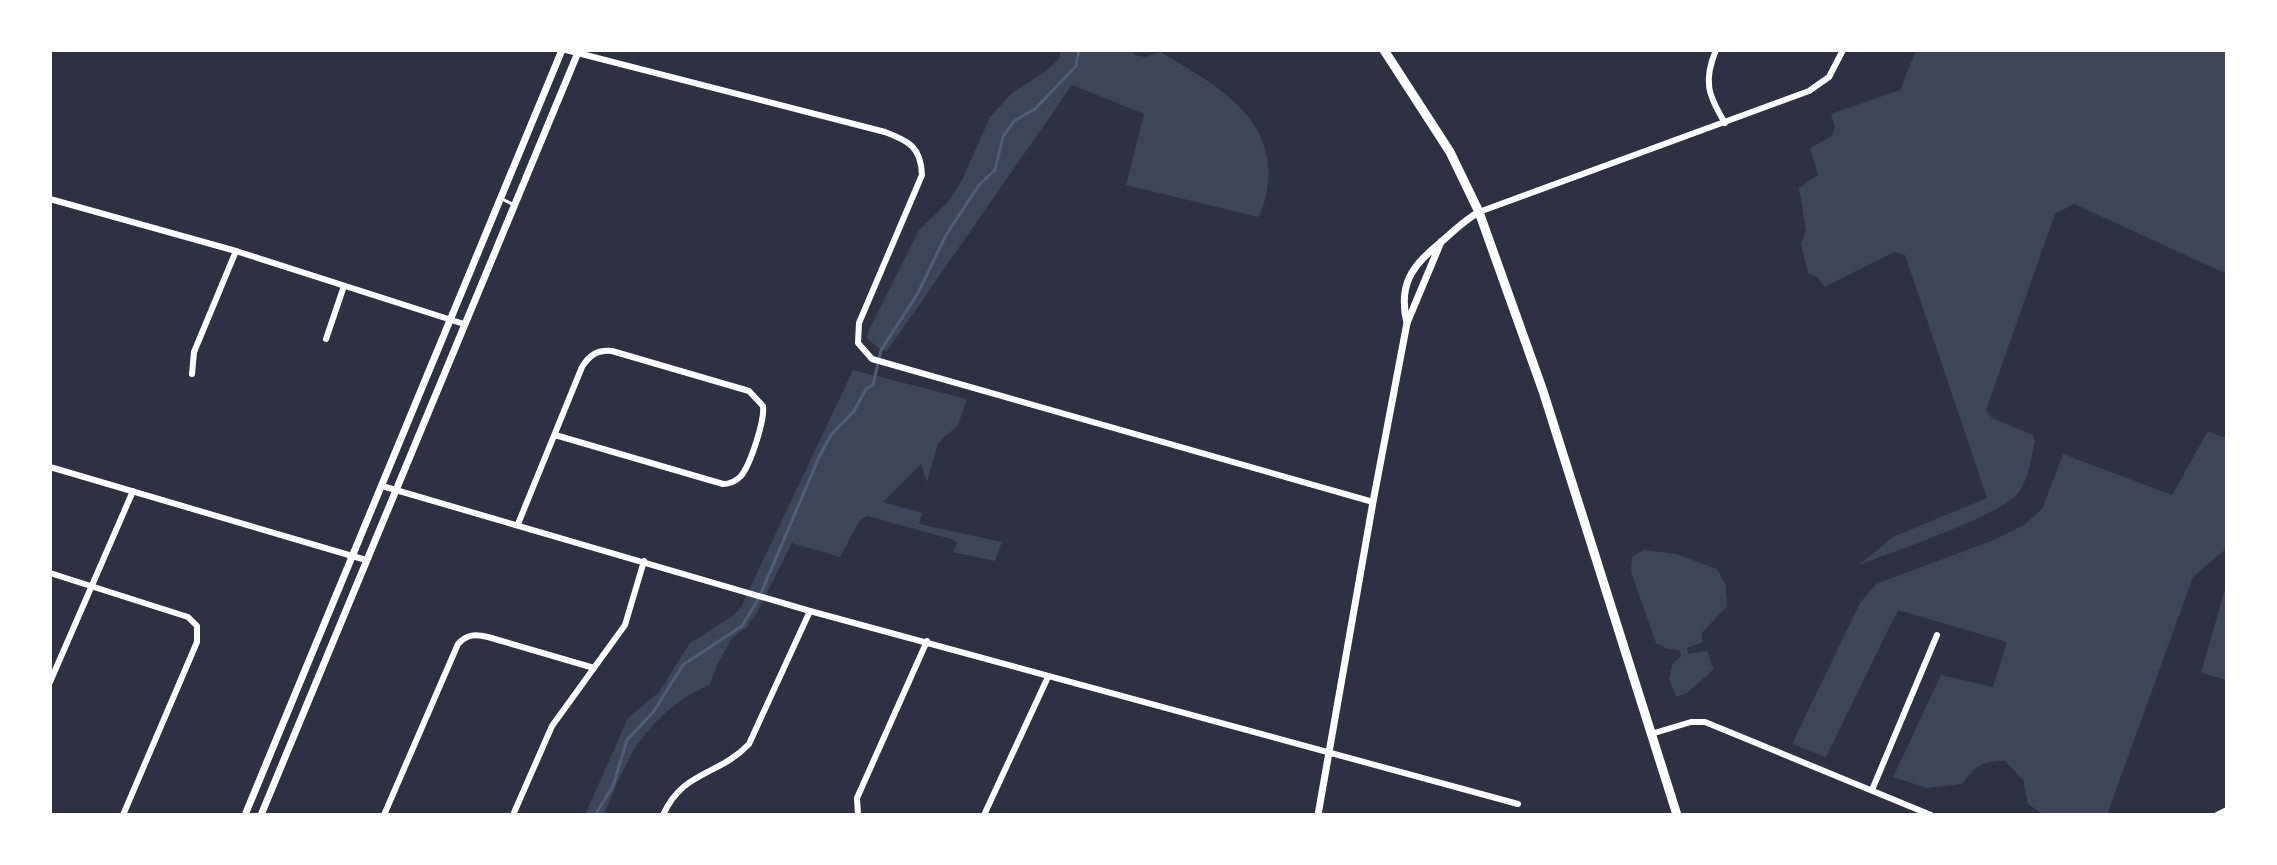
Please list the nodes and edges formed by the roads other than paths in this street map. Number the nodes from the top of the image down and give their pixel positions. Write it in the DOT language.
graph roads {
  1 [pos="564,50"];
  2 [pos="1384,50"];
  3 [pos="1716,50"];
  4 [pos="1843,50"];
  5 [pos="579,51"];
  6 [pos="1725,123"];
  7 [pos="500,198"];
  8 [pos="50,199"];
  9 [pos="514,205"];
  10 [pos="1479,212"];
  11 [pos="1441,242"];
  12 [pos="236,251"];
  13 [pos="344,286"];
  14 [pos="450,320"];
  15 [pos="1407,323"];
  16 [pos="464,324"];
  17 [pos="326,339"];
  18 [pos="192,374"];
  19 [pos="555,435"];
  20 [pos="50,467"];
  21 [pos="382,486"];
  22 [pos="395,489"];
  23 [pos="133,491"];
  24 [pos="1373,502"];
  25 [pos="518,524"];
  26 [pos="351,556"];
  27 [pos="366,560"];
  28 [pos="644,561"];
  29 [pos="50,573"];
  30 [pos="92,587"];
  31 [pos="810,611"];
  32 [pos="1937,635"];
  33 [pos="927,641"];
  34 [pos="594,668"];
  35 [pos="1048,677"];
  36 [pos="50,682"];
  37 [pos="1651,734"];
  38 [pos="1329,755"];
  39 [pos="1872,790"];
  40 [pos="1518,804"];
  41 [pos="2227,810"];
  42 [pos="123,815"];
  43 [pos="245,815"];
  44 [pos="261,815"];
  45 [pos="384,815"];
  46 [pos="513,815"];
  47 [pos="663,815"];
  48 [pos="858,815"];
  49 [pos="984,815"];
  50 [pos="1318,815"];
  51 [pos="1677,815"];
  52 [pos="1931,815"];
  53 [pos="2217,815"];
  1 -- 5 [label="street"];
  1 -- 7 [label="street"];
  2 -- 10 [label="main road"];
  3 -- 6 [label="street"];
  4 -- 6 [label="street"];
  5 -- 9 [label="street"];
  5 -- 24 [label="street"];
  6 -- 10 [label="street"];
  7 -- 9 [label="lane"];
  7 -- 14 [label="street"];
  8 -- 12 [label="street"];
  9 -- 16 [label="street"];
  10 -- 11 [label="street"];
  10 -- 37 [label="main road"];
  11 -- 15 [label="street"];
  11 -- 15 [label="street"];
  12 -- 13 [label="street"];
  12 -- 18 [label="street"];
  13 -- 14 [label="street"];
  13 -- 17 [label="street"];
  14 -- 16 [label="street"];
  14 -- 21 [label="street"];
  15 -- 24 [label="street"];
  16 -- 22 [label="street"];
  19 -- 19 [label="street"];
  19 -- 25 [label="street"];
  20 -- 23 [label="street"];
  21 -- 22 [label="street"];
  21 -- 26 [label="street"];
  22 -- 25 [label="street"];
  22 -- 27 [label="street"];
  23 -- 26 [label="street"];
  23 -- 30 [label="street"];
  24 -- 38 [label="street"];
  25 -- 28 [label="street"];
  26 -- 27 [label="street"];
  26 -- 43 [label="street"];
  27 -- 44 [label="street"];
  28 -- 31 [label="street"];
  28 -- 34 [label="street"];
  29 -- 30 [label="street"];
  30 -- 36 [label="street"];
  30 -- 42 [label="street"];
  31 -- 33 [label="street"];
  31 -- 47 [label="street"];
  32 -- 39 [label="street"];
  33 -- 35 [label="street"];
  33 -- 48 [label="street"];
  34 -- 45 [label="street"];
  34 -- 46 [label="street"];
  35 -- 38 [label="street"];
  35 -- 49 [label="street"];
  37 -- 39 [label="street"];
  37 -- 51 [label="main road"];
  38 -- 40 [label="street"];
  38 -- 50 [label="street"];
  39 -- 52 [label="street"];
  41 -- 53 [label="street"];
}
